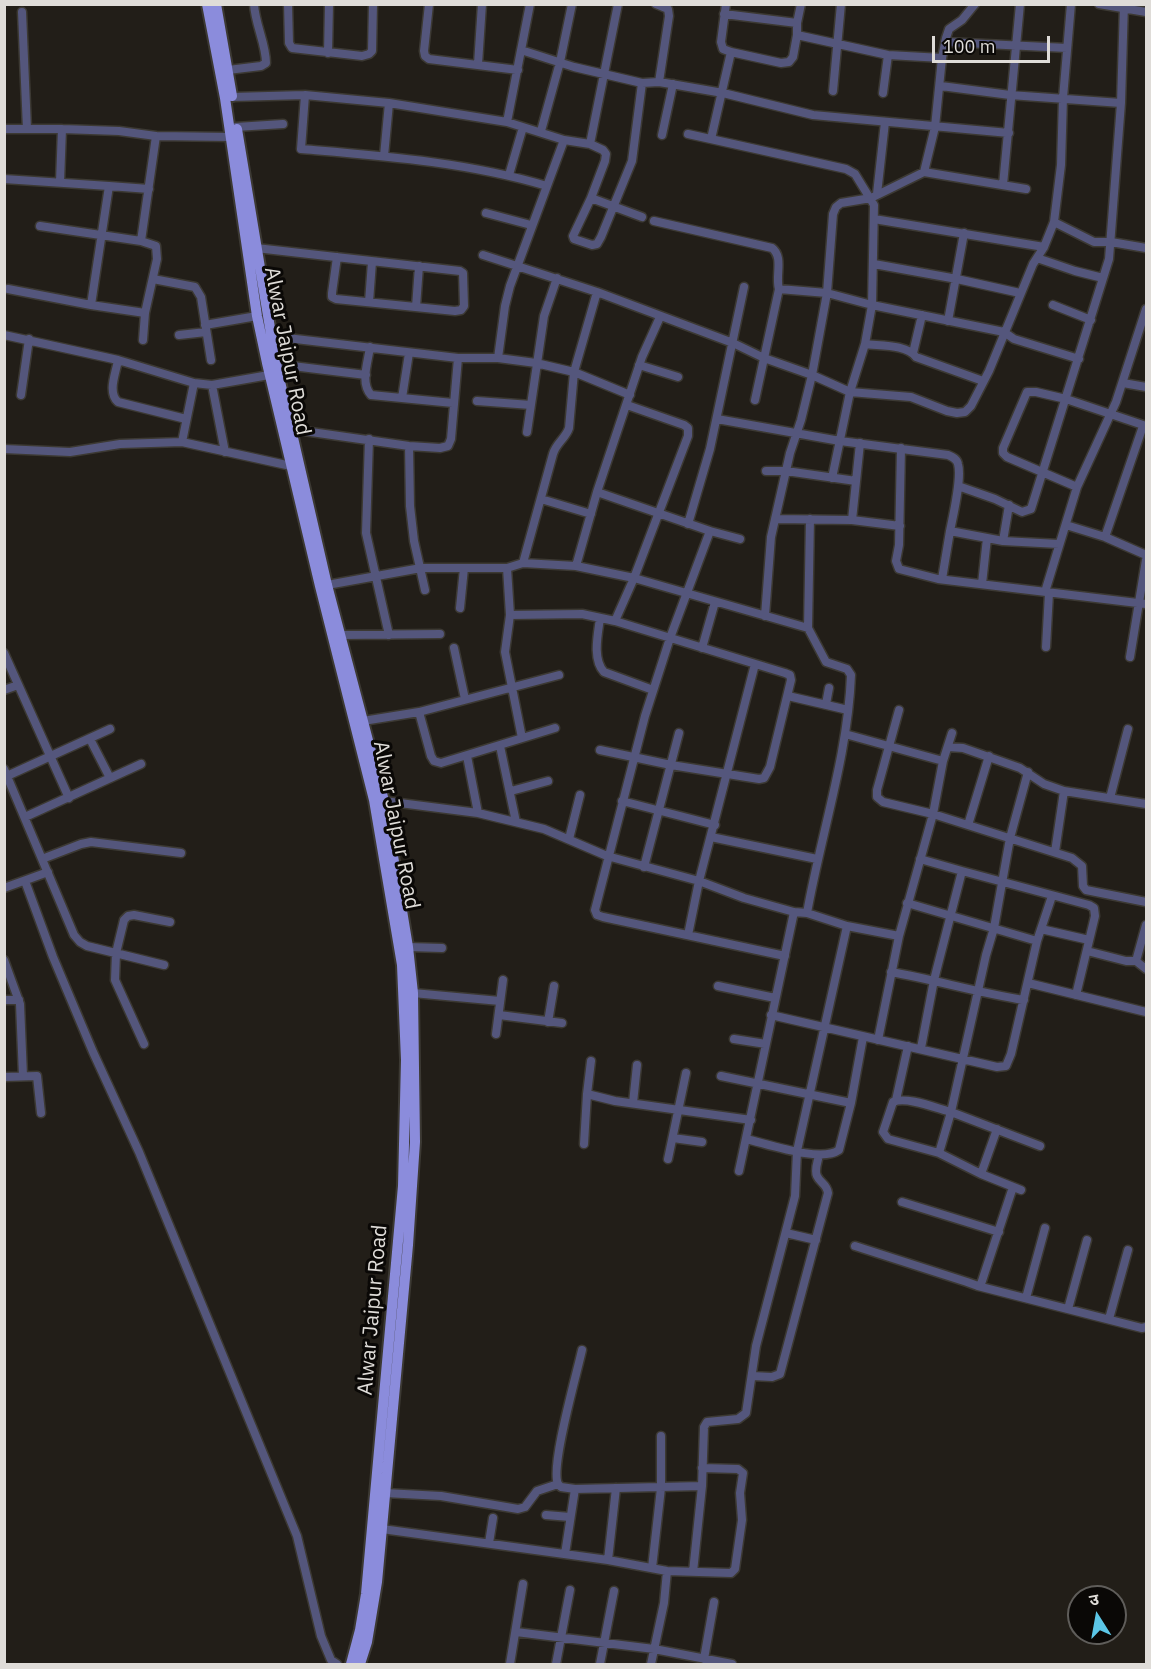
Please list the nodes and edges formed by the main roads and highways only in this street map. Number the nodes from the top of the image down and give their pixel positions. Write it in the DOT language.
graph roads {
  1 [pos="207,4"];
  2 [pos="216,4"];
  3 [pos="234,132"];
  4 [pos="379,1507"];
  5 [pos="351,1665"];
  6 [pos="360,1665"];
  1 -- 3 [label="main road, Alwar Jaipur Road"];
  2 -- 3 [label="main road, Alwar Jaipur Road"];
  3 -- 4 [label="main road, Alwar Jaipur Road"];
  3 -- 4 [label="main road, Alwar Jaipur Road"];
  4 -- 5 [label="main road, Alwar Jaipur Road"];
  4 -- 6 [label="main road, Alwar Jaipur Road"];
}
